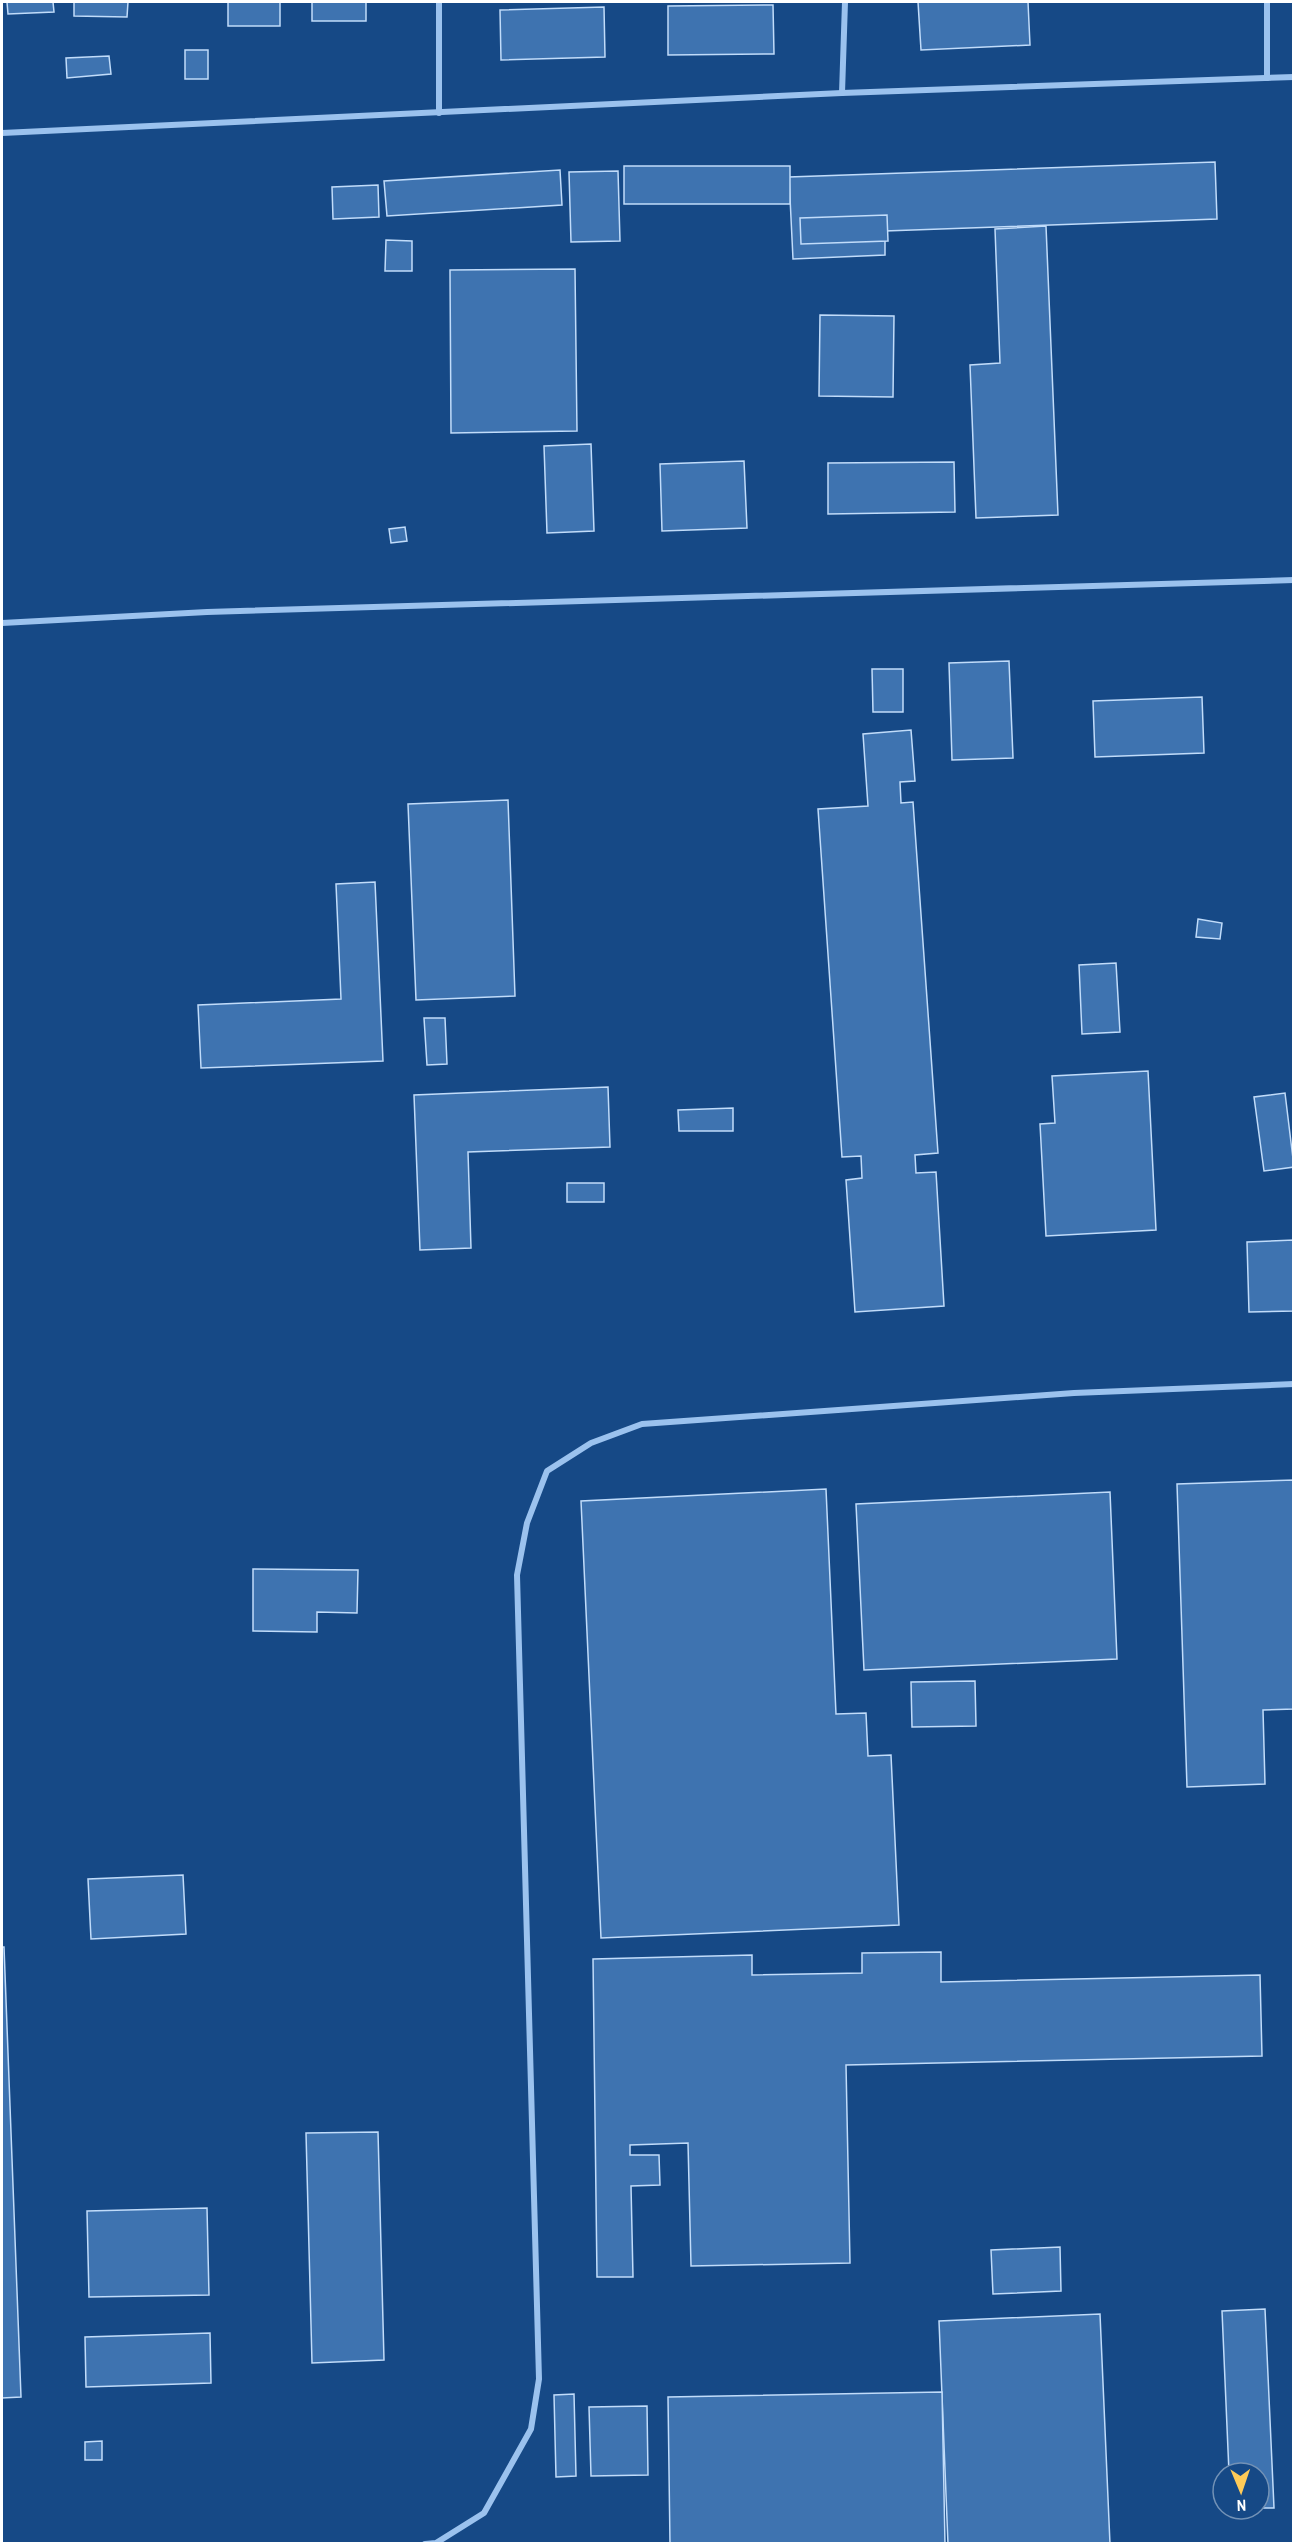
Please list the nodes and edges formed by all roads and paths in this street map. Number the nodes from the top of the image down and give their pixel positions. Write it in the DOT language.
graph roads {
  1 [pos="439,2"];
  2 [pos="845,2"];
  3 [pos="1267,2"];
  4 [pos="1293,77"];
  5 [pos="1267,78"];
  6 [pos="842,93"];
  7 [pos="439,112"];
  8 [pos="2,133"];
  9 [pos="1293,580"];
  10 [pos="2,623"];
  11 [pos="1293,1384"];
  12 [pos="425,2544"];
  1 -- 7 [label="street"];
  2 -- 6 [label="street"];
  3 -- 5 [label="street"];
  4 -- 5 [label="street"];
  5 -- 6 [label="street"];
  6 -- 7 [label="street"];
  7 -- 8 [label="street"];
  9 -- 10 [label="street"];
  11 -- 12 [label="street"];
}
